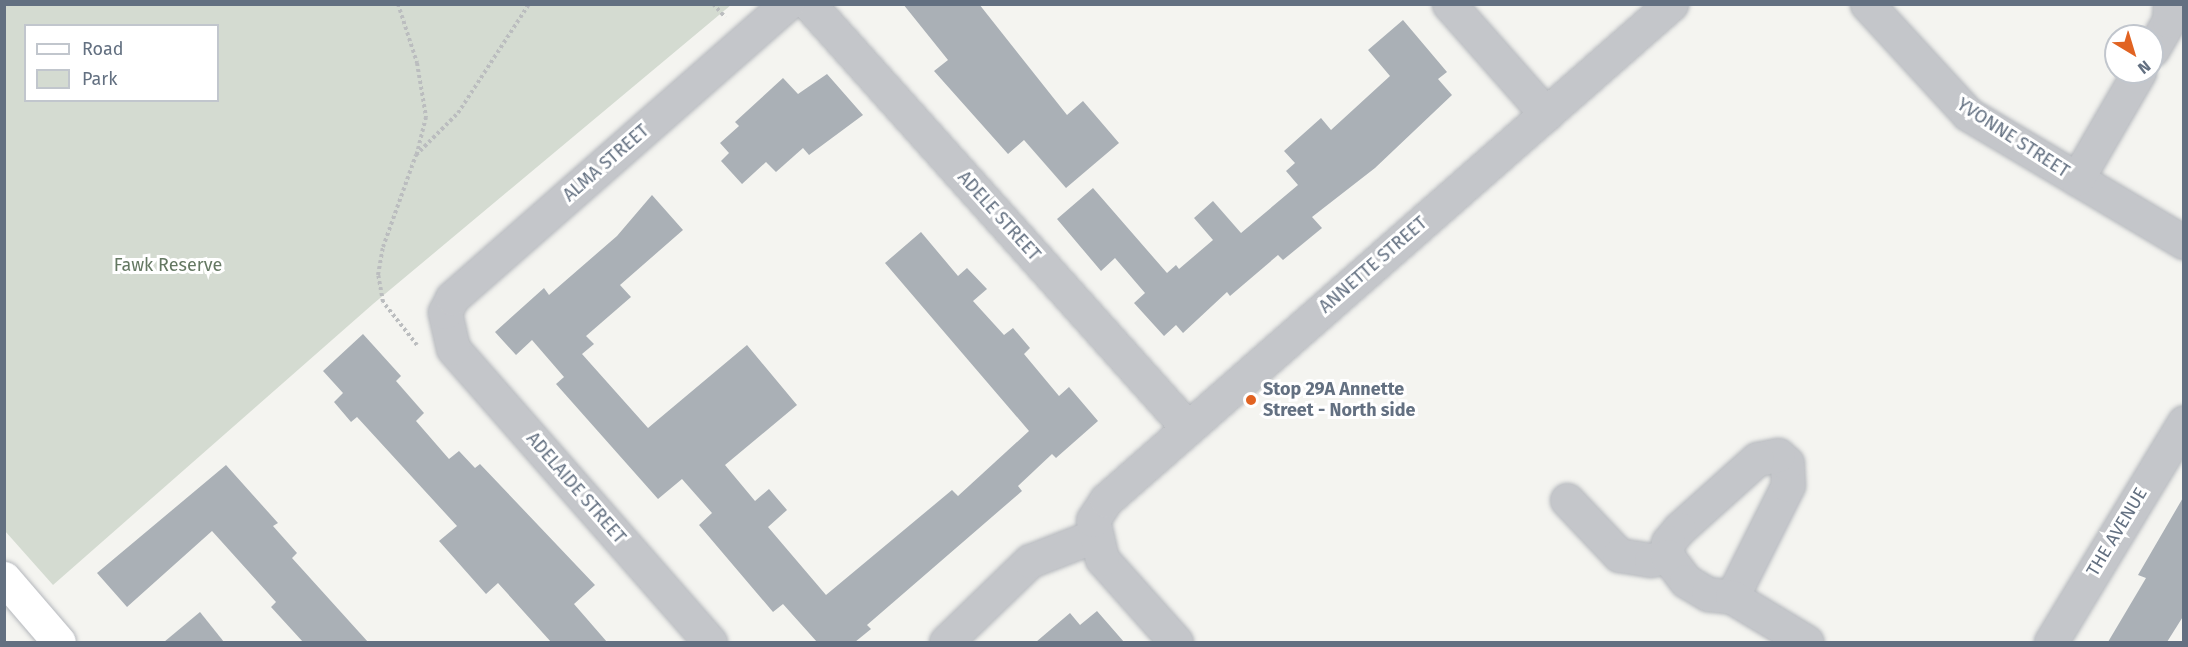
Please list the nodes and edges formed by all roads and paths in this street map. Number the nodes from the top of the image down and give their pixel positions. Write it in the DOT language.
graph roads {
  1 [pos="398,4"];
  2 [pos="529,4"];
  3 [pos="713,4"];
  4 [pos="787,4"];
  5 [pos="810,4"];
  6 [pos="1449,4"];
  7 [pos="1671,4"];
  8 [pos="1867,4"];
  9 [pos="2170,4"];
  10 [pos="732,24"];
  11 [pos="2164,30"];
  12 [pos="2132,84"];
  13 [pos="1546,114"];
  14 [pos="416,155"];
  15 [pos="2077,179"];
  16 [pos="2184,242"];
  17 [pos="431,339"];
  18 [pos="2184,422"];
  19 [pos="1187,427"];
  20 [pos="1567,500"];
  21 [pos="1098,548"];
  22 [pos="1667,556"];
  23 [pos="4,578"];
  24 [pos="1732,597"];
  25 [pos="59,642"];
  26 [pos="710,642"];
  27 [pos="946,642"];
  28 [pos="1176,642"];
  29 [pos="1807,642"];
  30 [pos="2051,642"];
  1 -- 14 [label="path"];
  2 -- 14 [label="path"];
  3 -- 10 [label="path"];
  4 -- 17 [label="street, ALMA STREET"];
  5 -- 19 [label="street, ADELE STREET"];
  6 -- 13 [label="street"];
  7 -- 13 [label="street, ANNETTE STREET"];
  8 -- 15 [label="street, YVONNE STREET"];
  9 -- 11 [label="street"];
  12 -- 15 [label="street"];
  13 -- 19 [label="street, ANNETTE STREET"];
  14 -- 17 [label="path"];
  15 -- 16 [label="street, YVONNE STREET"];
  17 -- 26 [label="street, ADELAIDE STREET"];
  18 -- 30 [label="street, THE AVENUE"];
  19 -- 21 [label="street, ANNETTE STREET"];
  20 -- 22 [label="street"];
  21 -- 27 [label="street"];
  21 -- 28 [label="street"];
  22 -- 24 [label="street"];
  22 -- 24 [label="street"];
  23 -- 25 [label="main road"];
  24 -- 29 [label="street"];
}
